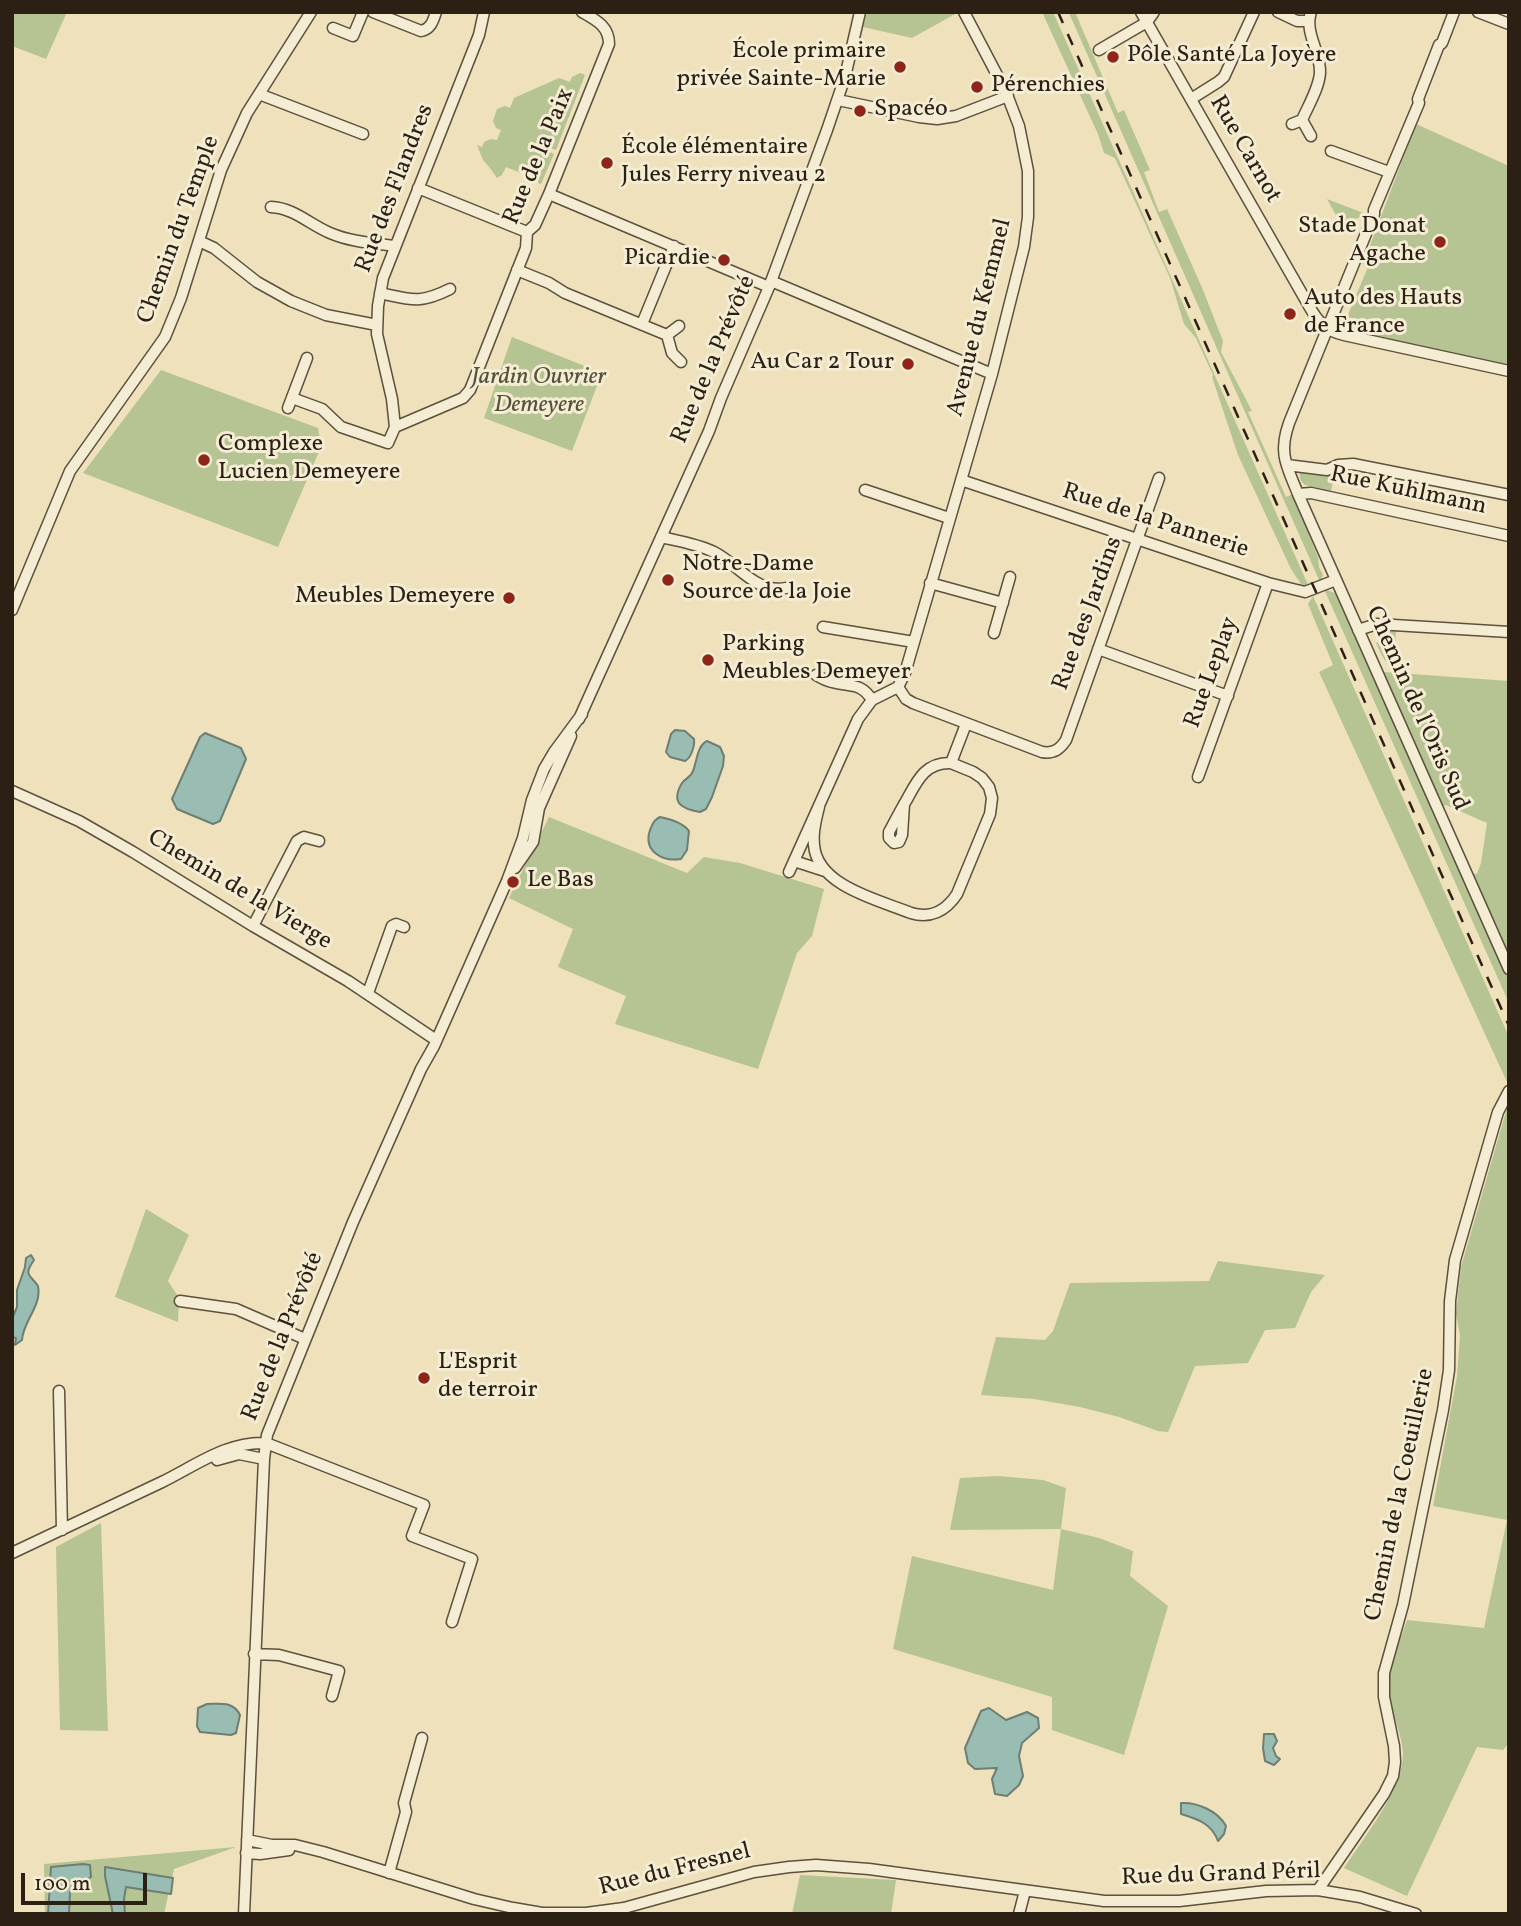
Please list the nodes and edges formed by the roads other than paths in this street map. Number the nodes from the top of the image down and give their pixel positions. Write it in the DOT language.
graph roads {
  1 [pos="311,12"];
  2 [pos="363,12"];
  3 [pos="373,12"];
  4 [pos="436,12"];
  5 [pos="484,12"];
  6 [pos="582,12"];
  7 [pos="860,12"];
  8 [pos="964,12"];
  9 [pos="1141,12"];
  10 [pos="1154,12"];
  11 [pos="1254,12"];
  12 [pos="1279,12"];
  13 [pos="1454,12"];
  14 [pos="1478,12"];
  15 [pos="1309,17"];
  16 [pos="1147,23"];
  17 [pos="1509,24"];
  18 [pos="333,28"];
  19 [pos="1099,50"];
  20 [pos="259,94"];
  21 [pos="1008,96"];
  22 [pos="1191,99"];
  23 [pos="838,100"];
  24 [pos="363,134"];
  25 [pos="1311,136"];
  26 [pos="1331,151"];
  27 [pos="1389,172"];
  28 [pos="418,188"];
  29 [pos="549,194"];
  30 [pos="271,207"];
  31 [pos="527,232"];
  32 [pos="199,242"];
  33 [pos="395,246"];
  34 [pos="674,246"];
  35 [pos="517,270"];
  36 [pos="770,284"];
  37 [pos="450,289"];
  38 [pos="380,293"];
  39 [pos="1310,309"];
  40 [pos="1335,310"];
  41 [pos="642,324"];
  42 [pos="377,325"];
  43 [pos="679,326"];
  44 [pos="1327,329"];
  45 [pos="667,335"];
  46 [pos="307,358"];
  47 [pos="681,362"];
  48 [pos="1509,371"];
  49 [pos="992,374"];
  50 [pos="395,427"];
  51 [pos="1287,466"];
  52 [pos="1159,478"];
  53 [pos="961,480"];
  54 [pos="865,490"];
  55 [pos="1298,494"];
  56 [pos="1509,495"];
  57 [pos="949,518"];
  58 [pos="1509,536"];
  59 [pos="661,537"];
  60 [pos="1139,539"];
  61 [pos="1010,577"];
  62 [pos="1336,580"];
  63 [pos="930,583"];
  64 [pos="1268,583"];
  65 [pos="786,588"];
  66 [pos="1003,603"];
  67 [pos="12,610"];
  68 [pos="822,626"];
  69 [pos="1358,630"];
  70 [pos="1509,632"];
  71 [pos="994,633"];
  72 [pos="914,642"];
  73 [pos="1098,649"];
  74 [pos="816,675"];
  75 [pos="898,687"];
  76 [pos="1227,696"];
  77 [pos="872,700"];
  78 [pos="966,723"];
  79 [pos="951,763"];
  80 [pos="1198,777"];
  81 [pos="12,791"];
  82 [pos="904,804"];
  83 [pos="819,807"];
  84 [pos="319,841"];
  85 [pos="794,861"];
  86 [pos="789,872"];
  87 [pos="826,872"];
  88 [pos="253,926"];
  89 [pos="404,927"];
  90 [pos="1509,969"];
  91 [pos="368,993"];
  92 [pos="436,1040"];
  93 [pos="1509,1091"];
  94 [pos="180,1301"];
  95 [pos="305,1339"];
  96 [pos="59,1391"];
  97 [pos="265,1443"];
  98 [pos="264,1459"];
  99 [pos="168,1479"];
  100 [pos="62,1530"];
  101 [pos="12,1553"];
  102 [pos="452,1622"];
  103 [pos="254,1654"];
  104 [pos="332,1696"];
  105 [pos="422,1738"];
  106 [pos="247,1846"];
  107 [pos="389,1873"];
  108 [pos="1318,1890"];
  109 [pos="1025,1891"];
  110 [pos="244,1914"];
  111 [pos="1019,1914"];
  112 [pos="1416,1914"];
  1 -- 20 [label="street, Chemin du Temple"];
  2 -- 18 [label="street"];
  3 -- 4 [label="street"];
  5 -- 28 [label="street, Rue des Flandres"];
  6 -- 29 [label="street, Rue de la Paix"];
  7 -- 23 [label="street, Rue de la Prévôté"];
  8 -- 21 [label="street, Avenue du Kemmel"];
  9 -- 16 [label="street, Rue Carnot"];
  10 -- 16 [label="street"];
  11 -- 22 [label="street"];
  12 -- 15 [label="street"];
  13 -- 27 [label="street"];
  14 -- 17 [label="street"];
  15 -- 25 [label="street"];
  16 -- 19 [label="street"];
  16 -- 22 [label="street, Rue Carnot"];
  20 -- 24 [label="street"];
  20 -- 32 [label="street, Chemin du Temple"];
  21 -- 23 [label="street"];
  21 -- 49 [label="street, Avenue du Kemmel"];
  22 -- 39 [label="street, Rue Carnot"];
  23 -- 36 [label="street, Rue de la Prévôté"];
  26 -- 27 [label="street"];
  27 -- 40 [label="street"];
  28 -- 31 [label="street"];
  28 -- 33 [label="street, Rue des Flandres"];
  29 -- 31 [label="street, Rue de la Paix"];
  29 -- 34 [label="street"];
  30 -- 33 [label="street"];
  31 -- 35 [label="street, Rue de la Paix"];
  32 -- 42 [label="street"];
  32 -- 67 [label="street, Chemin du Temple"];
  33 -- 38 [label="street, Rue des Flandres"];
  34 -- 36 [label="street"];
  34 -- 41 [label="street"];
  35 -- 41 [label="street"];
  35 -- 50 [label="street, Rue de la Paix"];
  36 -- 49 [label="street"];
  36 -- 59 [label="street, Rue de la Prévôté"];
  37 -- 38 [label="street"];
  38 -- 42 [label="street, Rue des Flandres"];
  39 -- 40 [label="street"];
  39 -- 44 [label="street, Rue Carnot"];
  40 -- 44 [label="street"];
  41 -- 45 [label="street"];
  42 -- 50 [label="street, Rue des Flandres"];
  43 -- 45 [label="street"];
  44 -- 48 [label="street"];
  44 -- 51 [label="street"];
  45 -- 47 [label="street"];
  46 -- 50 [label="street"];
  49 -- 53 [label="street, Avenue du Kemmel"];
  51 -- 55 [label="street, Chemin de l'Oris Sud"];
  51 -- 56 [label="street"];
  52 -- 60 [label="street, Rue des Jardins"];
  53 -- 57 [label="street, Avenue du Kemmel"];
  53 -- 60 [label="street, Rue de la Pannerie"];
  54 -- 57 [label="street"];
  55 -- 58 [label="street, Rue Kuhlmann"];
  55 -- 62 [label="street, Chemin de l'Oris Sud"];
  57 -- 63 [label="street, Avenue du Kemmel"];
  59 -- 65 [label="street"];
  59 -- 92 [label="street, Rue de la Prévôté"];
  60 -- 64 [label="street, Rue de la Pannerie"];
  60 -- 73 [label="street, Rue des Jardins"];
  61 -- 66 [label="street"];
  62 -- 64 [label="street, Rue de la Pannerie"];
  62 -- 69 [label="street, Chemin de l'Oris Sud"];
  63 -- 66 [label="street"];
  63 -- 72 [label="street, Avenue du Kemmel"];
  64 -- 76 [label="street, Rue Leplay"];
  66 -- 71 [label="street"];
  68 -- 72 [label="street"];
  69 -- 70 [label="street"];
  69 -- 90 [label="street, Chemin de l'Oris Sud"];
  72 -- 75 [label="street, Avenue du Kemmel"];
  73 -- 76 [label="street"];
  73 -- 78 [label="street, Rue des Jardins"];
  74 -- 77 [label="street"];
  75 -- 77 [label="street"];
  75 -- 78 [label="street"];
  76 -- 80 [label="street, Rue Leplay"];
  77 -- 83 [label="street"];
  78 -- 79 [label="street"];
  79 -- 82 [label="street"];
  79 -- 87 [label="street"];
  81 -- 88 [label="street, Chemin de la Vierge"];
  83 -- 85 [label="street"];
  83 -- 87 [label="street"];
  84 -- 88 [label="street"];
  85 -- 86 [label="street"];
  85 -- 87 [label="street"];
  88 -- 91 [label="street, Chemin de la Vierge"];
  89 -- 91 [label="street"];
  91 -- 92 [label="street, Chemin de la Vierge"];
  92 -- 95 [label="street, Rue de la Prévôté"];
  93 -- 108 [label="street, Chemin de la Coeuillerie"];
  94 -- 95 [label="street"];
  95 -- 97 [label="street, Rue de la Prévôté"];
  96 -- 100 [label="street"];
  97 -- 98 [label="street, Rue de la Prévôté"];
  97 -- 99 [label="street"];
  97 -- 102 [label="street"];
  98 -- 99 [label="street"];
  98 -- 103 [label="street, Rue de la Prévôté"];
  99 -- 100 [label="street"];
  100 -- 101 [label="street"];
  103 -- 104 [label="street"];
  103 -- 106 [label="street, Rue de la Prévôté"];
  105 -- 107 [label="street"];
  106 -- 107 [label="street, Rue du Fresnel"];
  106 -- 110 [label="street, Rue de la Prévôté"];
  107 -- 109 [label="street, Rue du Fresnel"];
  108 -- 109 [label="street, Rue du Grand Péril"];
  108 -- 112 [label="street, Rue du Grand Péril"];
  109 -- 111 [label="street"];
}
